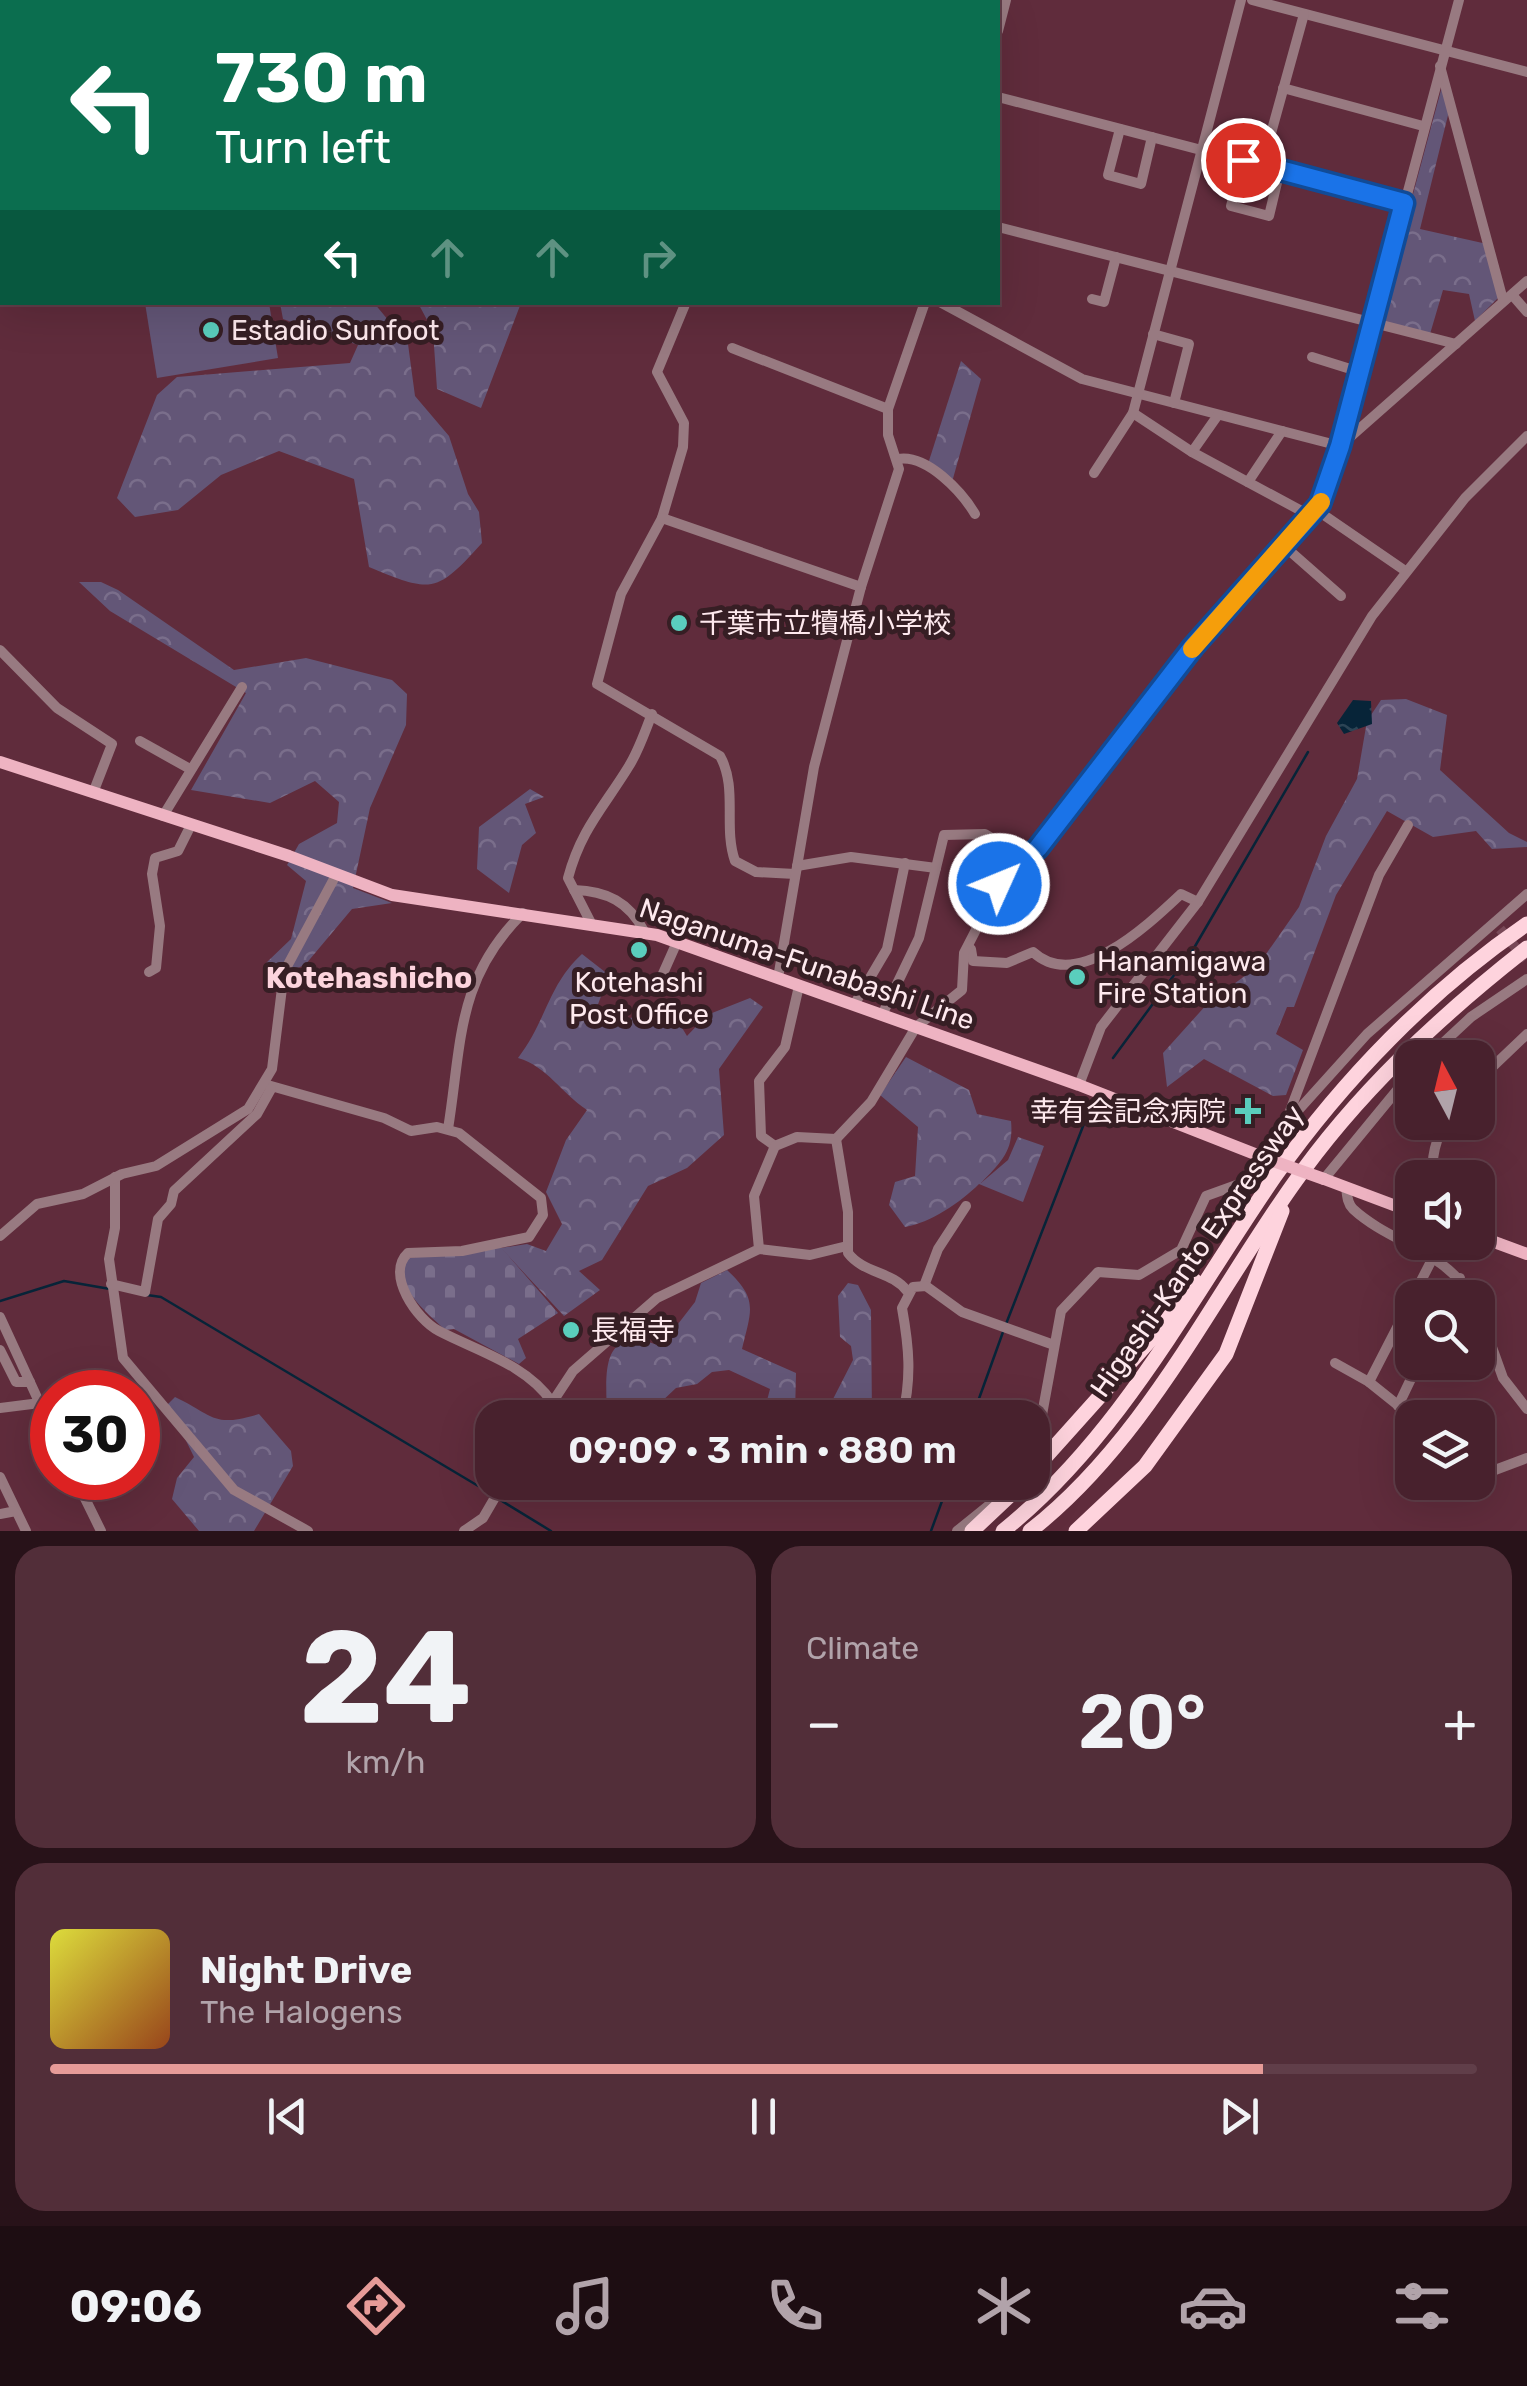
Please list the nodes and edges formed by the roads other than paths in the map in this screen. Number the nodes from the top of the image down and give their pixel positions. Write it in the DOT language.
graph roads {
  1 [pos="1241,0"];
  2 [pos="1252,0"];
  3 [pos="1459,0"];
  4 [pos="1304,14"];
  5 [pos="1446,50"];
  6 [pos="1440,66"];
  7 [pos="1527,72"];
  8 [pos="1283,88"];
  9 [pos="1000,98"];
  10 [pos="1423,126"];
  11 [pos="1120,129"];
  12 [pos="1152,138"];
  13 [pos="1201,149"];
  14 [pos="1243,160"];
  15 [pos="1262,166"];
  16 [pos="1280,170"];
  17 [pos="1404,203"];
  18 [pos="1000,228"];
  19 [pos="1116,257"];
  20 [pos="1170,271"];
  21 [pos="1527,281"];
  22 [pos="1508,298"];
  23 [pos="1092,299"];
  24 [pos="685,305"];
  25 [pos="924,305"];
  26 [pos="946,305"];
  27 [pos="1527,312"];
  28 [pos="1372,324"];
  29 [pos="1153,334"];
  30 [pos="1456,344"];
  31 [pos="732,348"];
  32 [pos="1312,357"];
  33 [pos="1360,372"];
  34 [pos="1138,394"];
  35 [pos="1174,404"];
  36 [pos="888,409"];
  37 [pos="1134,412"];
  38 [pos="1218,415"];
  39 [pos="1282,431"];
  40 [pos="1527,436"];
  41 [pos="1340,446"];
  42 [pos="1192,452"];
  43 [pos="898,458"];
  44 [pos="1094,473"];
  45 [pos="1248,482"];
  46 [pos="1312,512"];
  47 [pos="975,514"];
  48 [pos="662,518"];
  49 [pos="1283,545"];
  50 [pos="1404,570"];
  51 [pos="861,587"];
  52 [pos="1341,596"];
  53 [pos="0,650"];
  54 [pos="242,687"];
  55 [pos="652,714"];
  56 [pos="140,741"];
  57 [pos="0,762"];
  58 [pos="190,770"];
  59 [pos="94,793"];
  60 [pos="163,816"];
  61 [pos="191,825"];
  62 [pos="1408,825"];
  63 [pos="1026,858"];
  64 [pos="905,864"];
  65 [pos="936,868"];
  66 [pos="796,870"];
  67 [pos="336,874"];
  68 [pos="574,890"];
  69 [pos="1527,894"];
  70 [pos="1198,902"];
  71 [pos="523,913"];
  72 [pos="590,922"];
  73 [pos="1525,925"];
  74 [pos="974,931"];
  75 [pos="644,932"];
  76 [pos="677,942"];
  77 [pos="1527,952"];
  78 [pos="149,972"];
  79 [pos="661,978"];
  80 [pos="778,978"];
  81 [pos="1527,979"];
  82 [pos="799,986"];
  83 [pos="854,1005"];
  84 [pos="882,1014"];
  85 [pos="916,1026"];
  86 [pos="1527,1034"];
  87 [pos="1446,1040"];
  88 [pos="1495,1064"];
  89 [pos="1079,1085"];
  90 [pos="267,1087"];
  91 [pos="1395,1093"];
  92 [pos="1285,1125"];
  93 [pos="448,1129"];
  94 [pos="836,1140"];
  95 [pos="775,1146"];
  96 [pos="1265,1158"];
  97 [pos="115,1178"];
  98 [pos="1274,1179"];
  99 [pos="1324,1179"];
  100 [pos="1293,1184"];
  101 [pos="1346,1187"];
  102 [pos="966,1206"];
  103 [pos="1395,1206"];
  104 [pos="1395,1234"];
  105 [pos="0,1236"];
  106 [pos="1495,1242"];
  107 [pos="847,1246"];
  108 [pos="759,1249"];
  109 [pos="1527,1254"];
  110 [pos="1432,1260"];
  111 [pos="1439,1260"];
  112 [pos="1460,1278"];
  113 [pos="924,1286"];
  114 [pos="111,1289"];
  115 [pos="907,1291"];
  116 [pos="0,1318"];
  117 [pos="1054,1345"];
  118 [pos="0,1350"];
  119 [pos="1495,1356"];
  120 [pos="1335,1363"];
  121 [pos="30,1382"];
  122 [pos="1369,1382"];
  123 [pos="550,1400"];
  124 [pos="553,1400"];
  125 [pos="905,1400"];
  126 [pos="1044,1400"];
  127 [pos="30,1404"];
  128 [pos="1395,1404"];
  129 [pos="0,1408"];
  130 [pos="1527,1410"];
  131 [pos="1050,1452"];
  132 [pos="1527,1458"];
  133 [pos="1495,1470"];
  134 [pos="0,1477"];
  135 [pos="86,1500"];
  136 [pos="494,1500"];
  137 [pos="995,1500"];
  138 [pos="1005,1500"];
  139 [pos="16,1511"];
  140 [pos="0,1514"];
  141 [pos="26,1531"];
  142 [pos="101,1531"];
  143 [pos="308,1531"];
  144 [pos="464,1531"];
  145 [pos="957,1531"];
  146 [pos="972,1531"];
  147 [pos="1003,1531"];
  148 [pos="1030,1531"];
  149 [pos="1076,1531"];
  1 -- 13 [label="street"];
  2 -- 4 [label="street"];
  3 -- 5 [label="street"];
  4 -- 5 [label="street"];
  4 -- 8 [label="street"];
  5 -- 6 [label="street"];
  5 -- 7 [label="street"];
  6 -- 10 [label="street"];
  6 -- 22 [label="street"];
  8 -- 10 [label="street"];
  8 -- 15 [label="street"];
  9 -- 11 [label="street"];
  10 -- 17 [label="street"];
  11 -- 12 [label="street"];
  11 -- 12 [label="street"];
  12 -- 13 [label="street"];
  13 -- 14 [label="street"];
  13 -- 20 [label="street"];
  14 -- 15 [label="street"];
  14 -- 16 [label="street"];
  15 -- 16 [label="street"];
  16 -- 17 [label="street"];
  17 -- 28 [label="street"];
  18 -- 19 [label="street"];
  19 -- 20 [label="street"];
  19 -- 23 [label="street"];
  20 -- 28 [label="street"];
  20 -- 29 [label="street"];
  21 -- 22 [label="street"];
  22 -- 27 [label="street"];
  22 -- 30 [label="street"];
  24 -- 48 [label="street"];
  25 -- 36 [label="street"];
  26 -- 34 [label="street"];
  28 -- 30 [label="street"];
  28 -- 33 [label="street"];
  29 -- 34 [label="street"];
  29 -- 35 [label="street"];
  30 -- 41 [label="street"];
  31 -- 36 [label="street"];
  32 -- 33 [label="street"];
  33 -- 41 [label="street"];
  34 -- 35 [label="street"];
  34 -- 37 [label="street"];
  35 -- 38 [label="street"];
  36 -- 43 [label="street"];
  37 -- 42 [label="street"];
  37 -- 44 [label="street"];
  38 -- 39 [label="street"];
  38 -- 42 [label="street"];
  39 -- 41 [label="street"];
  39 -- 45 [label="street"];
  40 -- 50 [label="street"];
  41 -- 46 [label="street"];
  42 -- 45 [label="street"];
  43 -- 47 [label="street"];
  43 -- 51 [label="street"];
  45 -- 46 [label="street"];
  46 -- 49 [label="street"];
  46 -- 50 [label="street"];
  48 -- 51 [label="street"];
  48 -- 55 [label="street"];
  49 -- 52 [label="street"];
  49 -- 63 [label="street"];
  50 -- 70 [label="street"];
  51 -- 66 [label="street"];
  53 -- 59 [label="street"];
  54 -- 58 [label="street"];
  55 -- 66 [label="street"];
  55 -- 68 [label="street"];
  56 -- 58 [label="street"];
  57 -- 59 [label="main road, Naganuma-Funabashi Line"];
  58 -- 60 [label="street"];
  59 -- 60 [label="main road, Naganuma-Funabashi Line"];
  60 -- 61 [label="main road, Naganuma-Funabashi Line"];
  61 -- 67 [label="main road, Naganuma-Funabashi Line"];
  61 -- 78 [label="street"];
  62 -- 92 [label="street"];
  63 -- 65 [label="street"];
  63 -- 74 [label="street"];
  64 -- 65 [label="street"];
  64 -- 66 [label="street"];
  64 -- 83 [label="street"];
  65 -- 84 [label="street"];
  66 -- 80 [label="street"];
  67 -- 71 [label="main road, Naganuma-Funabashi Line"];
  67 -- 90 [label="street"];
  68 -- 72 [label="street"];
  68 -- 75 [label="street"];
  69 -- 92 [label="street"];
  70 -- 74 [label="street"];
  70 -- 89 [label="street"];
  71 -- 72 [label="main road, Naganuma-Funabashi Line"];
  71 -- 93 [label="street"];
  72 -- 75 [label="main road, Naganuma-Funabashi Line"];
  73 -- 98 [label="highway, Higashi-Kanto Expressway"];
  74 -- 85 [label="street"];
  75 -- 76 [label="main road, Naganuma-Funabashi Line"];
  76 -- 79 [label="street"];
  76 -- 80 [label="main road, Naganuma-Funabashi Line"];
  77 -- 100 [label="highway, Higashi-Kanto Expressway"];
  80 -- 82 [label="main road, Naganuma-Funabashi Line"];
  81 -- 87 [label="street"];
  82 -- 83 [label="main road, Naganuma-Funabashi Line"];
  82 -- 95 [label="street"];
  83 -- 84 [label="main road, Naganuma-Funabashi Line"];
  84 -- 85 [label="main road, Naganuma-Funabashi Line"];
  85 -- 89 [label="main road, Naganuma-Funabashi Line"];
  85 -- 94 [label="street"];
  86 -- 88 [label="street"];
  89 -- 96 [label="main road, Naganuma-Funabashi Line"];
  90 -- 93 [label="street"];
  90 -- 97 [label="street"];
  90 -- 114 [label="street"];
  91 -- 99 [label="street"];
  92 -- 96 [label="street"];
  93 -- 123 [label="street"];
  94 -- 95 [label="street"];
  94 -- 107 [label="street"];
  95 -- 108 [label="street"];
  96 -- 99 [label="main road, Naganuma-Funabashi Line, bridge"];
  96 -- 117 [label="street"];
  97 -- 105 [label="street"];
  97 -- 114 [label="street"];
  98 -- 131 [label="highway"];
  98 -- 147 [label="highway, Higashi-Kanto Expressway"];
  99 -- 101 [label="main road, Naganuma-Funabashi Line"];
  100 -- 148 [label="highway, Higashi-Kanto Expressway"];
  100 -- 149 [label="highway"];
  101 -- 103 [label="main road, Naganuma-Funabashi Line"];
  101 -- 104 [label="street"];
  102 -- 113 [label="street"];
  106 -- 109 [label="main road"];
  107 -- 108 [label="street"];
  107 -- 115 [label="street"];
  108 -- 124 [label="street"];
  110 -- 122 [label="street"];
  111 -- 112 [label="street"];
  113 -- 115 [label="street"];
  113 -- 117 [label="street"];
  114 -- 143 [label="street"];
  115 -- 125 [label="street"];
  116 -- 121 [label="street"];
  117 -- 126 [label="street"];
  118 -- 121 [label="street"];
  119 -- 130 [label="street"];
  120 -- 122 [label="street"];
  122 -- 128 [label="street"];
  127 -- 129 [label="street"];
  132 -- 133 [label="street"];
  134 -- 139 [label="street"];
  135 -- 142 [label="street"];
  136 -- 144 [label="street"];
  137 -- 145 [label="street"];
  138 -- 146 [label="highway"];
  139 -- 140 [label="street"];
  139 -- 141 [label="street"];
}
